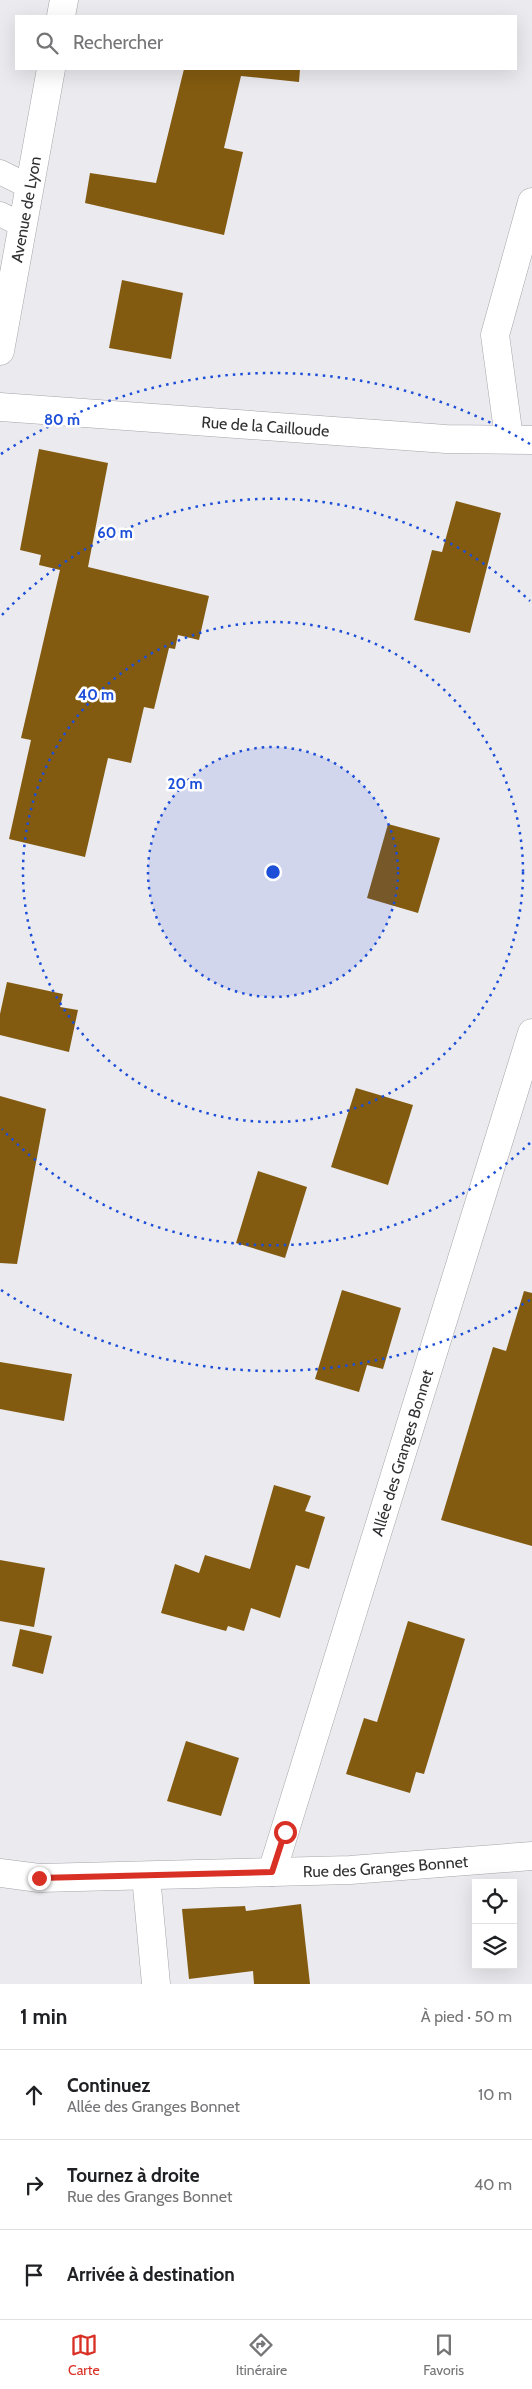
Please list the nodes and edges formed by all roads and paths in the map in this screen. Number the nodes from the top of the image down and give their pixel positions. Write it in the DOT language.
graph roads {
  1 [pos="64,0"];
  2 [pos="61,15"];
  3 [pos="51,70"];
  4 [pos="0,172"];
  5 [pos="30,187"];
  6 [pos="532,202"];
  7 [pos="11,220"];
  8 [pos="0,351"];
  9 [pos="0,407"];
  10 [pos="521,439"];
  11 [pos="532,1033"];
  12 [pos="532,1856"];
  13 [pos="272,1872"];
  14 [pos="0,1873"];
  15 [pos="146,1876"];
  16 [pos="156,1984"];
  1 -- 2 [label="street"];
  3 -- 5 [label="street, Avenue de Lyon"];
  4 -- 5 [label="lane"];
  5 -- 7 [label="street, Avenue de Lyon"];
  6 -- 10 [label="street"];
  7 -- 8 [label="street, Avenue de Lyon"];
  9 -- 10 [label="street, Rue de la Cailloude"];
  11 -- 13 [label="street, Allée des Granges Bonnet"];
  12 -- 13 [label="street, Rue des Granges Bonnet"];
  13 -- 15 [label="street, Rue des Granges Bonnet"];
  14 -- 15 [label="street, Rue des Granges Bonnet"];
  15 -- 16 [label="street"];
}
